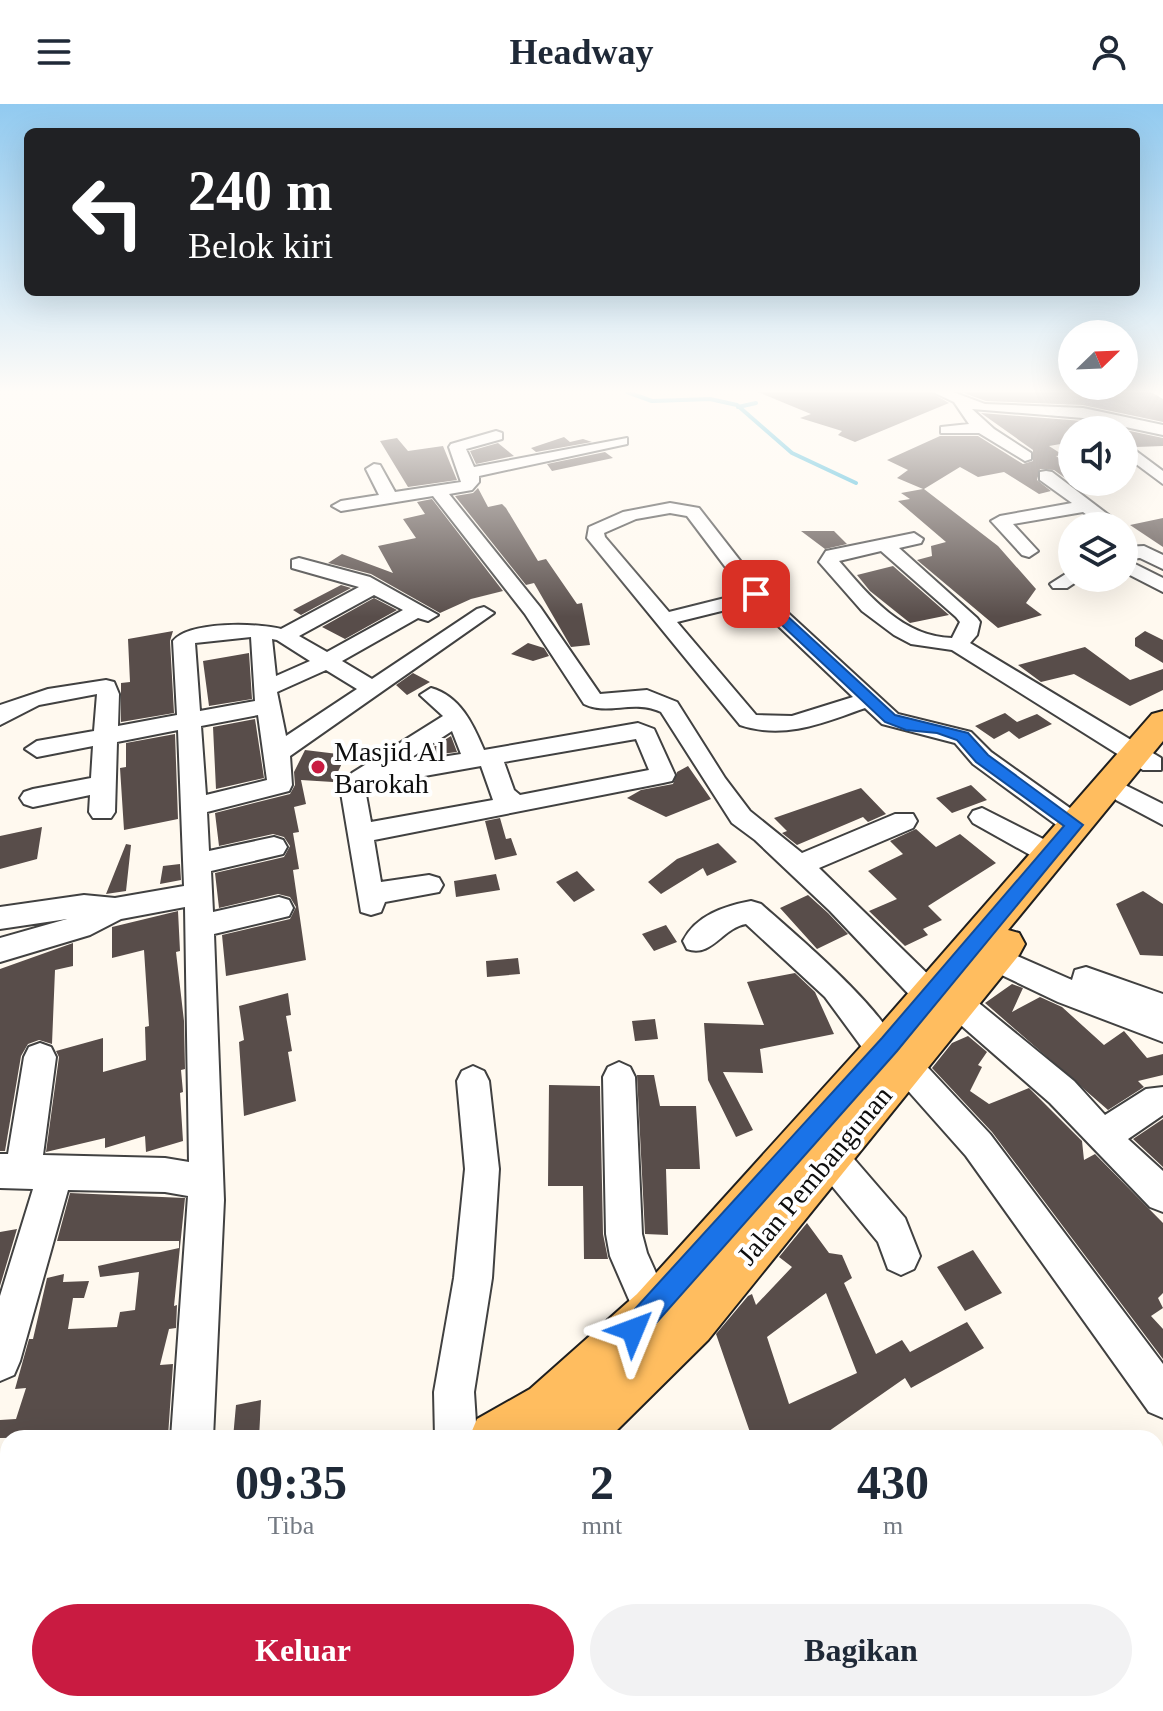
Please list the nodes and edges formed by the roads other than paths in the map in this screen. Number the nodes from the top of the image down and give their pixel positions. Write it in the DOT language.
graph roads {
  1 [pos="466,467"];
  2 [pos="501,467"];
  3 [pos="374,469"];
  4 [pos="469,474"];
  5 [pos="1046,476"];
  6 [pos="437,490"];
  7 [pos="389,497"];
  8 [pos="341,506"];
  9 [pos="1087,506"];
  10 [pos="1095,512"];
  11 [pos="914,539"];
  12 [pos="885,545"];
  13 [pos="1029,551"];
  14 [pos="1138,554"];
  15 [pos="1163,563"];
  16 [pos="299,564"];
  17 [pos="1138,572"];
  18 [pos="1163,586"];
  19 [pos="374,587"];
  20 [pos="759,596"];
  21 [pos="484,613"];
  22 [pos="664,619"];
  23 [pos="272,633"];
  24 [pos="957,644"];
  25 [pos="325,662"];
  26 [pos="372,688"];
  27 [pos="431,695"];
  28 [pos="268,697"];
  29 [pos="868,699"];
  30 [pos="457,717"];
  31 [pos="0,718"];
  32 [pos="1163,721"];
  33 [pos="189,722"];
  34 [pos="685,734"];
  35 [pos="107,737"];
  36 [pos="649,740"];
  37 [pos="37,749"];
  38 [pos="278,753"];
  39 [pos="1150,756"];
  40 [pos="483,758"];
  41 [pos="361,779"];
  42 [pos="104,784"];
  43 [pos="1125,794"];
  44 [pos="33,798"];
  45 [pos="516,805"];
  46 [pos="193,807"];
  47 [pos="102,812"];
  48 [pos="1163,816"];
  49 [pos="982,817"];
  50 [pos="904,821"];
  51 [pos="361,833"];
  52 [pos="1062,840"];
  53 [pos="274,847"];
  54 [pos="200,863"];
  55 [pos="799,865"];
  56 [pos="429,885"];
  57 [pos="200,894"];
  58 [pos="279,908"];
  59 [pos="115,909"];
  60 [pos="0,918"];
  61 [pos="201,926"];
  62 [pos="697,941"];
  63 [pos="988,946"];
  64 [pos="0,950"];
  65 [pos="1072,984"];
  66 [pos="944,1000"];
  67 [pos="1163,1007"];
  68 [pos="1163,1029"];
  69 [pos="40,1057"];
  70 [pos="895,1059"];
  71 [pos="619,1077"];
  72 [pos="473,1081"];
  73 [pos="1158,1100"];
  74 [pos="1104,1135"];
  75 [pos="830,1157"];
  76 [pos="26,1171"];
  77 [pos="206,1182"];
  78 [pos="1163,1195"];
  79 [pos="901,1256"];
  80 [pos="654,1311"];
  81 [pos="4,1339"];
  82 [pos="1163,1398"];
  83 [pos="192,1430"];
  84 [pos="456,1430"];
  85 [pos="510,1430"];
  86 [pos="579,1430"];
  1 -- 4 [label="street"];
  2 -- 4 [label="street"];
  3 -- 7 [label="street"];
  4 -- 6 [label="street"];
  5 -- 9 [label="street"];
  6 -- 7 [label="street"];
  6 -- 34 [label="street"];
  7 -- 8 [label="street"];
  9 -- 10 [label="street"];
  9 -- 13 [label="street"];
  11 -- 12 [label="street"];
  12 -- 24 [label="street"];
  12 -- 24 [label="street"];
  14 -- 15 [label="street"];
  16 -- 19 [label="street"];
  17 -- 18 [label="street"];
  19 -- 23 [label="street"];
  19 -- 25 [label="street"];
  20 -- 22 [label="street"];
  20 -- 22 [label="street"];
  20 -- 29 [label="street"];
  21 -- 26 [label="street"];
  22 -- 29 [label="street"];
  23 -- 25 [label="street"];
  23 -- 28 [label="street"];
  23 -- 33 [label="street"];
  24 -- 39 [label="street"];
  25 -- 26 [label="street"];
  25 -- 28 [label="street"];
  26 -- 38 [label="street"];
  27 -- 30 [label="street"];
  28 -- 33 [label="street"];
  28 -- 38 [label="street"];
  29 -- 52 [label="street"];
  30 -- 40 [label="street"];
  30 -- 41 [label="street"];
  31 -- 35 [label="street"];
  32 -- 39 [label="main road, Jalan Pembangunan"];
  33 -- 35 [label="street"];
  33 -- 46 [label="street"];
  34 -- 36 [label="street"];
  34 -- 55 [label="street"];
  35 -- 37 [label="street"];
  35 -- 42 [label="street"];
  36 -- 40 [label="street"];
  36 -- 45 [label="street"];
  38 -- 46 [label="street"];
  39 -- 43 [label="main road, Jalan Pembangunan"];
  39 -- 52 [label="main road, Jalan Pembangunan"];
  40 -- 41 [label="street"];
  40 -- 45 [label="street"];
  41 -- 51 [label="street"];
  42 -- 44 [label="street"];
  42 -- 47 [label="street"];
  43 -- 48 [label="street"];
  43 -- 63 [label="main road, Jalan Pembangunan"];
  45 -- 51 [label="street"];
  46 -- 54 [label="street"];
  49 -- 52 [label="street"];
  50 -- 55 [label="street"];
  51 -- 56 [label="street"];
  52 -- 63 [label="main road, Jalan Pembangunan"];
  53 -- 54 [label="street"];
  54 -- 57 [label="street"];
  55 -- 66 [label="street"];
  57 -- 59 [label="street"];
  57 -- 61 [label="street"];
  58 -- 61 [label="street"];
  59 -- 60 [label="street"];
  59 -- 64 [label="street"];
  61 -- 77 [label="street"];
  62 -- 70 [label="street"];
  63 -- 65 [label="street"];
  63 -- 66 [label="main road, Jalan Pembangunan"];
  65 -- 67 [label="street"];
  65 -- 68 [label="street"];
  66 -- 70 [label="main road, Jalan Pembangunan"];
  66 -- 74 [label="street"];
  69 -- 76 [label="street"];
  70 -- 75 [label="main road, Jalan Pembangunan"];
  70 -- 80 [label="main road, Jalan Pembangunan"];
  70 -- 82 [label="street"];
  71 -- 80 [label="street"];
  72 -- 84 [label="street"];
  73 -- 74 [label="street"];
  74 -- 78 [label="street"];
  75 -- 79 [label="street"];
  75 -- 86 [label="main road, Jalan Pembangunan"];
  76 -- 77 [label="street"];
  76 -- 81 [label="street"];
  77 -- 83 [label="street"];
  80 -- 85 [label="main road, Jalan Pembangunan"];
}
